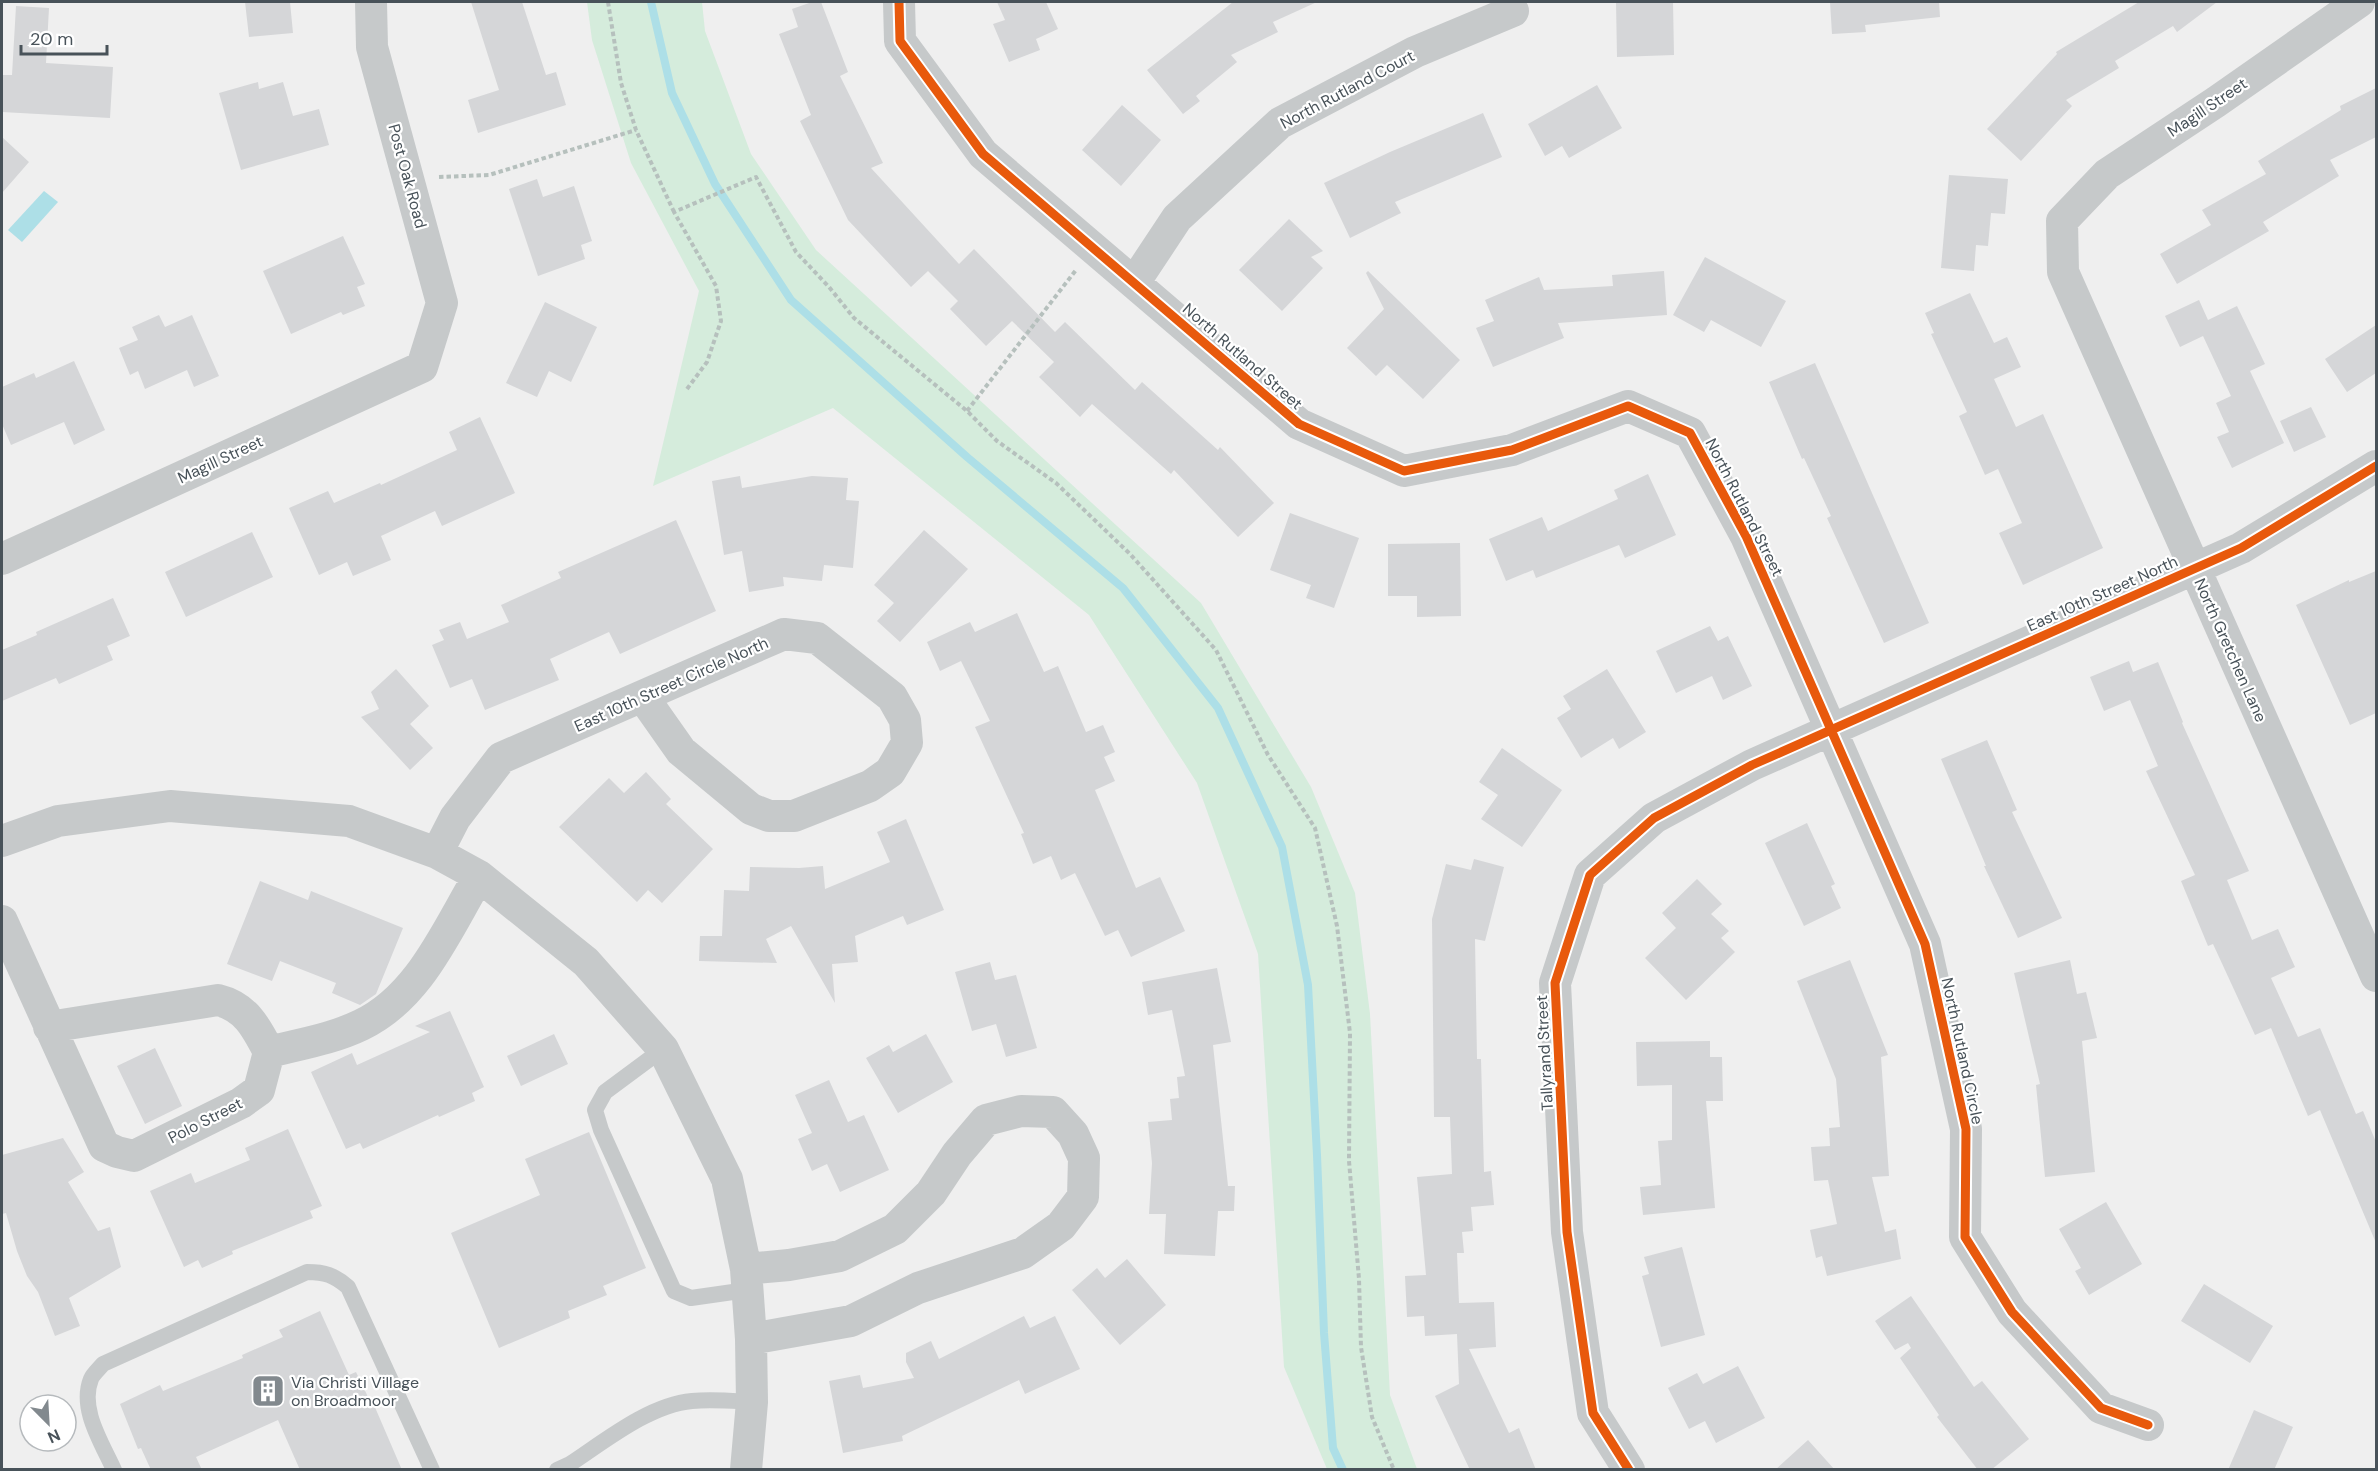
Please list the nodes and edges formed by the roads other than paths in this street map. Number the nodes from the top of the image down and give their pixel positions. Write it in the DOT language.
graph roads {
  1 [pos="370,2"];
  2 [pos="898,2"];
  3 [pos="2359,2"];
  4 [pos="1513,11"];
  5 [pos="2062,221"];
  6 [pos="1134,283"];
  7 [pos="428,349"];
  8 [pos="2376,466"];
  9 [pos="2,559"];
  10 [pos="2195,568"];
  11 [pos="643,697"];
  12 [pos="1831,730"];
  13 [pos="2,841"];
  14 [pos="437,854"];
  15 [pos="479,876"];
  16 [pos="2,921"];
  17 [pos="2376,976"];
  18 [pos="49,1028"];
  19 [pos="663,1049"];
  20 [pos="269,1052"];
  21 [pos="747,1280"];
  22 [pos="751,1339"];
  23 [pos="752,1402"];
  24 [pos="2148,1425"];
  25 [pos="114,1470"];
  26 [pos="432,1470"];
  27 [pos="557,1470"];
  28 [pos="746,1470"];
  29 [pos="1629,1470"];
  1 -- 7 [label="street, Post Oak Road"];
  2 -- 6 [label="street, North Rutland Street"];
  3 -- 5 [label="street, Magill Street"];
  4 -- 6 [label="street, North Rutland Court"];
  5 -- 10 [label="street, North Gretchen Lane"];
  6 -- 12 [label="street, North Rutland Street"];
  7 -- 9 [label="street, Magill Street"];
  8 -- 10 [label="street, East 10th Street North"];
  10 -- 12 [label="street, East 10th Street North"];
  10 -- 17 [label="street, North Gretchen Lane"];
  11 -- 11 [label="street, East 10th Street Circle North"];
  11 -- 14 [label="street, East 10th Street Circle North"];
  12 -- 24 [label="street, North Rutland Circle"];
  12 -- 29 [label="street, Tallyrand Street"];
  13 -- 14 [label="street"];
  14 -- 15 [label="street"];
  15 -- 19 [label="street"];
  15 -- 20 [label="street"];
  16 -- 18 [label="street, Polo Street"];
  18 -- 20 [label="street"];
  18 -- 20 [label="street, Polo Street"];
  19 -- 21 [label="street"];
  19 -- 21 [label="lane"];
  21 -- 22 [label="street"];
  21 -- 22 [label="street"];
  22 -- 23 [label="street"];
  23 -- 27 [label="lane"];
  23 -- 28 [label="street"];
  25 -- 26 [label="lane"];
}
